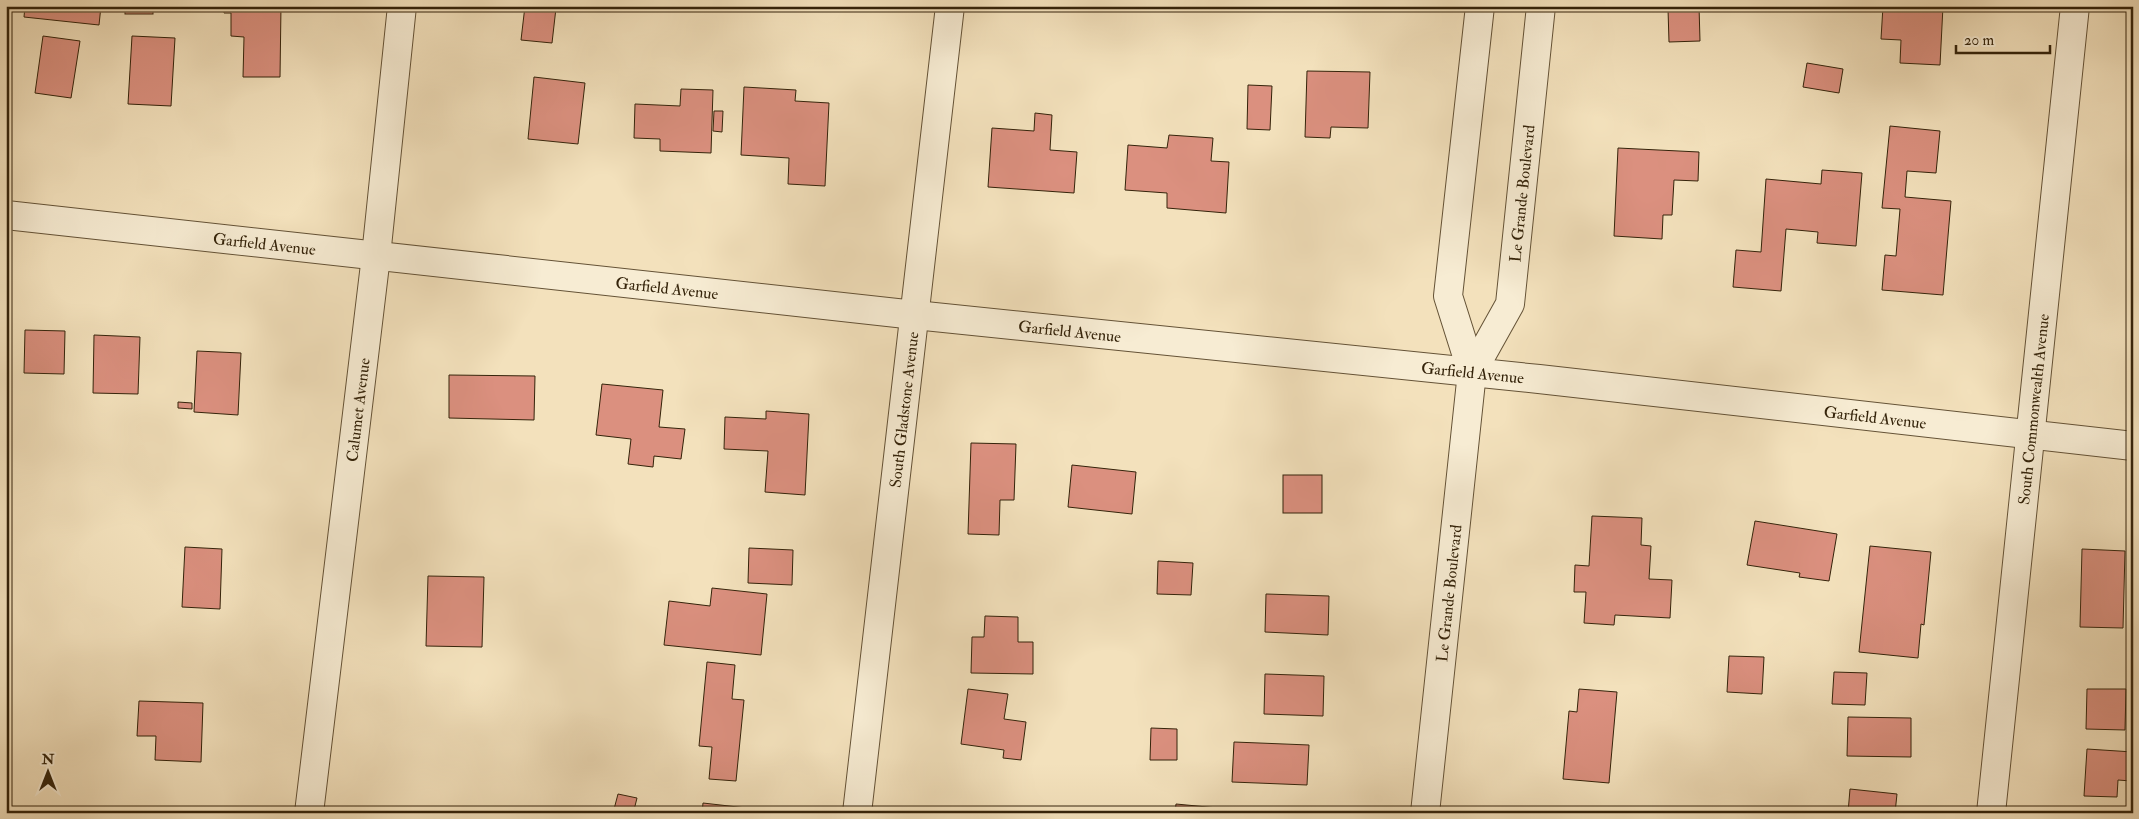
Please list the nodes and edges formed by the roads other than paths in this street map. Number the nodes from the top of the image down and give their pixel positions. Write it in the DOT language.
graph roads {
  1 [pos="402,6"];
  2 [pos="950,6"];
  3 [pos="1480,6"];
  4 [pos="1541,6"];
  5 [pos="2075,6"];
  6 [pos="6,215"];
  7 [pos="376,256"];
  8 [pos="915,315"];
  9 [pos="1472,372"];
  10 [pos="2031,435"];
  11 [pos="2133,446"];
  12 [pos="309,813"];
  13 [pos="857,813"];
  14 [pos="1425,813"];
  15 [pos="1991,813"];
  1 -- 7 [label="street, Calumet Avenue"];
  2 -- 8 [label="street, South Gladstone Avenue"];
  3 -- 9 [label="street, Le Grande Boulevard"];
  4 -- 9 [label="street, Le Grande Boulevard"];
  5 -- 10 [label="street, South Commonwealth Avenue"];
  6 -- 7 [label="street, Garfield Avenue"];
  7 -- 8 [label="street, Garfield Avenue"];
  7 -- 12 [label="street, Calumet Avenue"];
  8 -- 9 [label="street, Garfield Avenue"];
  8 -- 13 [label="street, South Gladstone Avenue"];
  9 -- 10 [label="street, Garfield Avenue"];
  9 -- 14 [label="street, Le Grande Boulevard"];
  10 -- 11 [label="street, Garfield Avenue"];
  10 -- 15 [label="street, South Commonwealth Avenue"];
}
